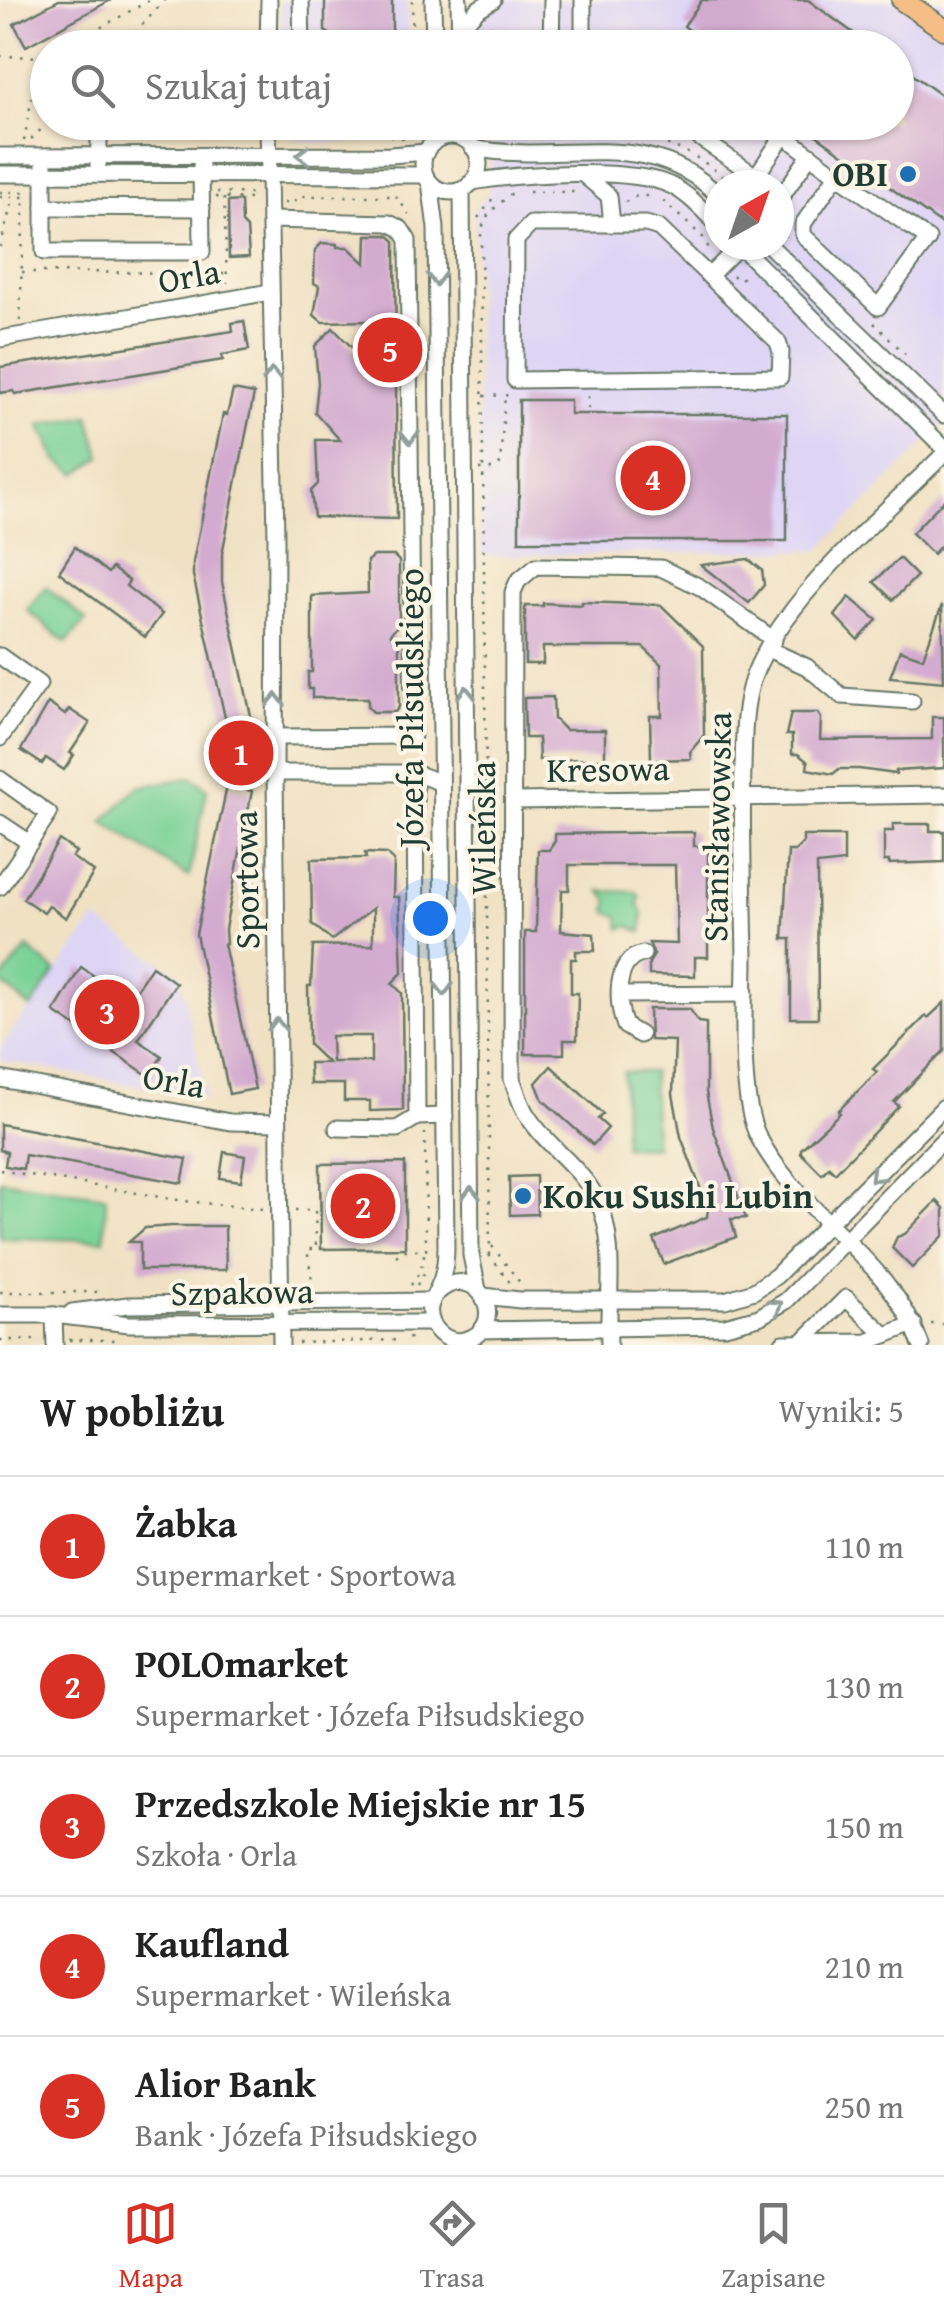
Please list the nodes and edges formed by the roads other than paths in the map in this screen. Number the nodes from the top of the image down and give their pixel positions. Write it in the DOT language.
graph roads {
  1 [pos="269,0"];
  2 [pos="301,0"];
  3 [pos="433,0"];
  4 [pos="459,0"];
  5 [pos="552,0"];
  6 [pos="582,0"];
  7 [pos="902,0"];
  8 [pos="492,1"];
  9 [pos="459,29"];
  10 [pos="268,30"];
  11 [pos="302,30"];
  12 [pos="434,30"];
  13 [pos="552,30"];
  14 [pos="583,30"];
  15 [pos="944,30"];
  16 [pos="99,140"];
  17 [pos="269,140"];
  18 [pos="431,140"];
  19 [pos="443,140"];
  20 [pos="457,140"];
  21 [pos="468,140"];
  22 [pos="703,140"];
  23 [pos="781,140"];
  24 [pos="790,140"];
  25 [pos="469,144"];
  26 [pos="429,148"];
  27 [pos="270,155"];
  28 [pos="0,156"];
  29 [pos="44,156"];
  30 [pos="98,156"];
  31 [pos="201,156"];
  32 [pos="810,156"];
  33 [pos="0,174"];
  34 [pos="44,174"];
  35 [pos="98,174"];
  36 [pos="201,174"];
  37 [pos="270,174"];
  38 [pos="837,175"];
  39 [pos="585,176"];
  40 [pos="427,179"];
  41 [pos="794,179"];
  42 [pos="704,183"];
  43 [pos="467,186"];
  44 [pos="44,208"];
  45 [pos="202,208"];
  46 [pos="704,212"];
  47 [pos="270,220"];
  48 [pos="612,224"];
  49 [pos="724,260"];
  50 [pos="754,260"];
  51 [pos="784,260"];
  52 [pos="709,276"];
  53 [pos="270,292"];
  54 [pos="0,339"];
  55 [pos="944,415"];
  56 [pos="944,451"];
  57 [pos="771,644"];
  58 [pos="0,656"];
  59 [pos="912,701"];
  60 [pos="276,736"];
  61 [pos="365,737"];
  62 [pos="0,738"];
  63 [pos="275,772"];
  64 [pos="365,772"];
  65 [pos="416,772"];
  66 [pos="0,779"];
  67 [pos="441,783"];
  68 [pos="944,795"];
  69 [pos="742,796"];
  70 [pos="513,802"];
  71 [pos="0,823"];
  72 [pos="30,843"];
  73 [pos="0,888"];
  74 [pos="643,954"];
  75 [pos="745,994"];
  76 [pos="621,995"];
  77 [pos="640,1034"];
  78 [pos="0,1080"];
  79 [pos="944,1107"];
  80 [pos="417,1116"];
  81 [pos="445,1116"];
  82 [pos="278,1123"];
  83 [pos="337,1128"];
  84 [pos="944,1140"];
  85 [pos="828,1224"];
  86 [pos="845,1240"];
  87 [pos="480,1293"];
  88 [pos="434,1297"];
  89 [pos="609,1299"];
  90 [pos="282,1312"];
  91 [pos="54,1314"];
  92 [pos="0,1315"];
  93 [pos="914,1324"];
  94 [pos="438,1334"];
  95 [pos="885,1335"];
  96 [pos="609,1336"];
  97 [pos="478,1337"];
  98 [pos="783,1343"];
  99 [pos="801,1343"];
  100 [pos="54,1345"];
  101 [pos="281,1345"];
  102 [pos="921,1345"];
  1 -- 10 [label="street"];
  2 -- 11 [label="street"];
  3 -- 12 [label="street"];
  4 -- 9 [label="street"];
  5 -- 13 [label="street"];
  6 -- 14 [label="street"];
  7 -- 15 [label="main road"];
  8 -- 9 [label="street"];
  16 -- 30 [label="street"];
  17 -- 27 [label="street, Sportowa"];
  18 -- 26 [label="street"];
  19 -- 26 [label="street"];
  20 -- 25 [label="street"];
  21 -- 25 [label="street"];
  22 -- 23 [label="street"];
  24 -- 32 [label="street"];
  25 -- 42 [label="street"];
  25 -- 43 [label="street"];
  26 -- 27 [label="street, one-way"];
  26 -- 40 [label="street"];
  27 -- 31 [label="street"];
  27 -- 37 [label="street, Sportowa"];
  28 -- 29 [label="street"];
  29 -- 30 [label="street"];
  29 -- 34 [label="street"];
  30 -- 31 [label="street"];
  30 -- 35 [label="street"];
  31 -- 36 [label="street"];
  32 -- 38 [label="street"];
  32 -- 41 [label="street"];
  33 -- 34 [label="street"];
  34 -- 35 [label="street"];
  34 -- 44 [label="street"];
  35 -- 36 [label="street"];
  36 -- 37 [label="street"];
  36 -- 45 [label="street"];
  37 -- 40 [label="street"];
  37 -- 47 [label="street, Sportowa"];
  38 -- 38 [label="street"];
  39 -- 43 [label="street"];
  39 -- 46 [label="street"];
  39 -- 48 [label="street"];
  40 -- 43 [label="street"];
  40 -- 67 [label="street, Józefa Piłsudskiego, one-way"];
  87 -- 43 [label="street, Józefa Piłsudskiego, one-way"];
  44 -- 45 [label="street"];
  44 -- 45 [label="street"];
  47 -- 53 [label="street, Sportowa"];
  47 -- 61 [label="street, one-way"];
  48 -- 52 [label="street"];
  48 -- 52 [label="street"];
  49 -- 52 [label="street"];
  50 -- 56 [label="street"];
  51 -- 55 [label="street"];
  53 -- 54 [label="street, Orla"];
  60 -- 53 [label="street, Sportowa, one-way"];
  56 -- 57 [label="street, Stanisławowska"];
  57 -- 59 [label="street"];
  57 -- 69 [label="street, Stanisławowska"];
  57 -- 70 [label="street, Wileńska"];
  58 -- 62 [label="street"];
  60 -- 61 [label="street"];
  60 -- 63 [label="street, Sportowa"];
  61 -- 64 [label="street"];
  63 -- 64 [label="street"];
  82 -- 63 [label="street, Sportowa, one-way"];
  64 -- 65 [label="street"];
  65 -- 67 [label="street"];
  65 -- 80 [label="street"];
  66 -- 72 [label="street"];
  67 -- 81 [label="street, Józefa Piłsudskiego, one-way"];
  68 -- 69 [label="street, Kresowa"];
  69 -- 70 [label="street, Kresowa"];
  69 -- 75 [label="street, Stanisławowska"];
  70 -- 89 [label="street, Wileńska"];
  71 -- 72 [label="street"];
  72 -- 73 [label="street"];
  74 -- 76 [label="street"];
  75 -- 76 [label="street"];
  75 -- 85 [label="street, Stanisławowska"];
  76 -- 77 [label="street"];
  78 -- 82 [label="street, Orla"];
  79 -- 85 [label="street, one-way"];
  80 -- 81 [label="street"];
  80 -- 83 [label="street"];
  81 -- 88 [label="street, Józefa Piłsudskiego"];
  82 -- 90 [label="street, Sportowa"];
  84 -- 86 [label="street"];
  85 -- 86 [label="street, Stanisławowska"];
  85 -- 89 [label="street"];
  86 -- 93 [label="street, Stanisławowska"];
  96 -- 86 [label="street, one-way"];
  87 -- 88 [label="street"];
  87 -- 89 [label="street"];
  87 -- 97 [label="street"];
  88 -- 90 [label="street, Szpakowa"];
  88 -- 94 [label="street"];
  89 -- 96 [label="street, Wileńska"];
  90 -- 91 [label="street, Szpakowa"];
  90 -- 94 [label="street, Szpakowa"];
  90 -- 101 [label="street, Sportowa"];
  91 -- 92 [label="street, Szpakowa"];
  91 -- 100 [label="street"];
  93 -- 95 [label="street"];
  93 -- 102 [label="street, Stanisławowska"];
  94 -- 97 [label="street"];
  95 -- 99 [label="street"];
  95 -- 99 [label="street"];
  96 -- 97 [label="street"];
  98 -- 99 [label="street"];
}
